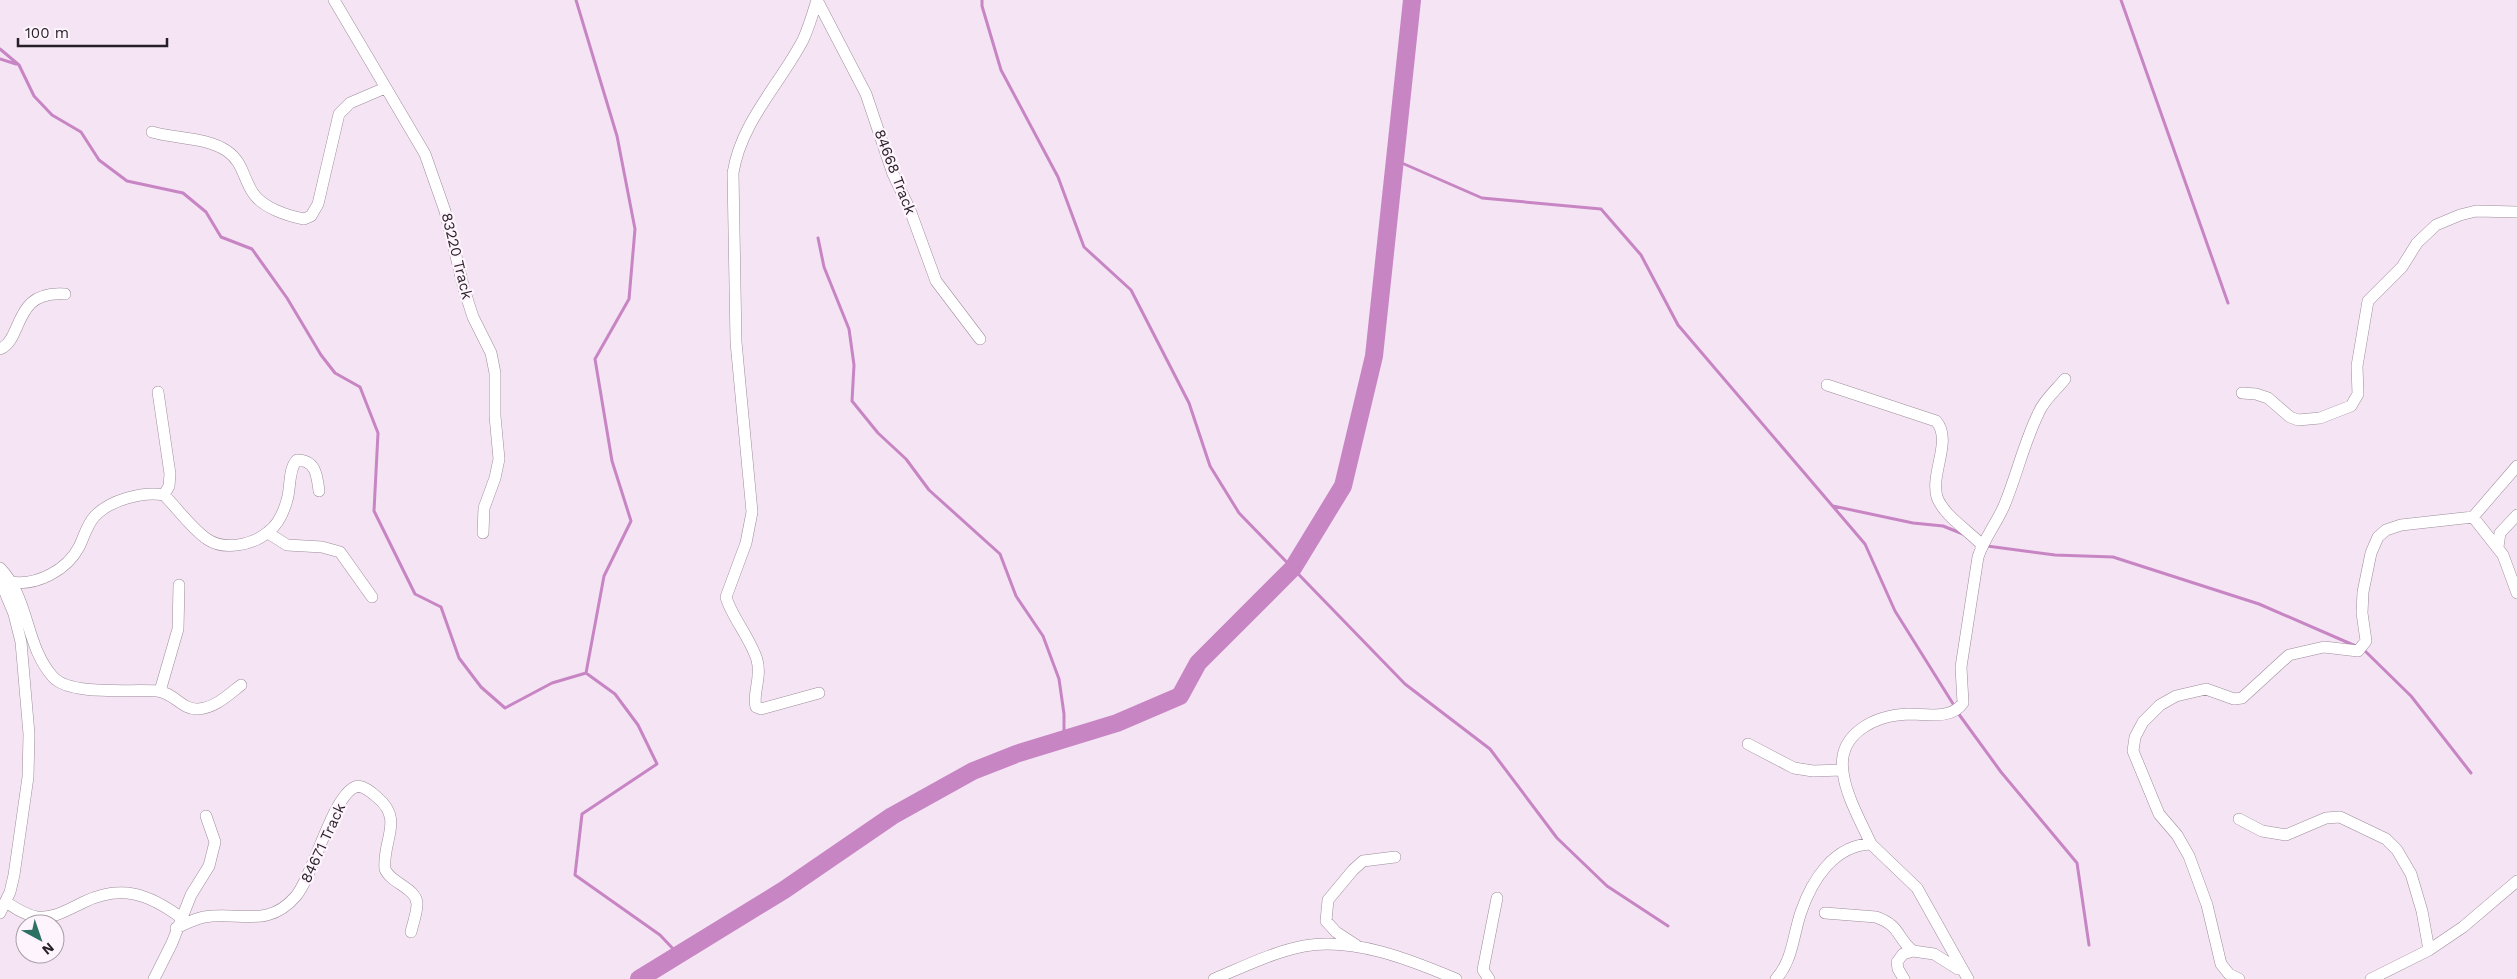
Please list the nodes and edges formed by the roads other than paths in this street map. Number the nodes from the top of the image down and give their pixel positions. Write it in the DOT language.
graph roads {
  1 [pos="334,0"];
  2 [pos="817,0"];
  3 [pos="385,88"];
  4 [pos="152,132"];
  5 [pos="2517,212"];
  6 [pos="65,294"];
  7 [pos="980,339"];
  8 [pos="0,349"];
  9 [pos="2065,379"];
  10 [pos="1827,384"];
  11 [pos="158,392"];
  12 [pos="2242,393"];
  13 [pos="2517,466"];
  14 [pos="320,491"];
  15 [pos="164,495"];
  16 [pos="2517,515"];
  17 [pos="2473,517"];
  18 [pos="268,533"];
  19 [pos="483,533"];
  20 [pos="1982,545"];
  21 [pos="2498,548"];
  22 [pos="0,568"];
  23 [pos="6,581"];
  24 [pos="179,585"];
  25 [pos="2517,593"];
  26 [pos="372,597"];
  27 [pos="241,686"];
  28 [pos="160,691"];
  29 [pos="819,693"];
  30 [pos="1748,744"];
  31 [pos="1842,770"];
  32 [pos="206,816"];
  33 [pos="2238,819"];
  34 [pos="1871,844"];
  35 [pos="1395,857"];
  36 [pos="2517,881"];
  37 [pos="1497,898"];
  38 [pos="6,902"];
  39 [pos="0,913"];
  40 [pos="1825,913"];
  41 [pos="180,917"];
  42 [pos="176,928"];
  43 [pos="411,932"];
  44 [pos="1359,948"];
  45 [pos="2429,950"];
  46 [pos="1913,951"];
  47 [pos="1966,976"];
  48 [pos="154,979"];
  49 [pos="1214,979"];
  50 [pos="1456,979"];
  51 [pos="1489,979"];
  52 [pos="1776,979"];
  53 [pos="1904,979"];
  54 [pos="2239,979"];
  55 [pos="2371,979"];
  1 -- 3 [label="street, 83220 Track"];
  2 -- 7 [label="street, 84668 Track"];
  2 -- 29 [label="street"];
  3 -- 4 [label="street"];
  3 -- 19 [label="street, 83220 Track"];
  5 -- 12 [label="street"];
  6 -- 8 [label="street"];
  9 -- 20 [label="street"];
  10 -- 20 [label="street"];
  11 -- 15 [label="street"];
  13 -- 17 [label="street"];
  14 -- 18 [label="street"];
  15 -- 18 [label="street"];
  15 -- 23 [label="street"];
  16 -- 21 [label="street"];
  17 -- 21 [label="street"];
  17 -- 54 [label="street"];
  18 -- 26 [label="street"];
  20 -- 31 [label="street"];
  21 -- 25 [label="street"];
  22 -- 23 [label="street"];
  23 -- 28 [label="street"];
  23 -- 38 [label="street"];
  24 -- 28 [label="street"];
  27 -- 28 [label="street"];
  30 -- 31 [label="street"];
  31 -- 34 [label="street"];
  32 -- 41 [label="street"];
  33 -- 45 [label="street"];
  34 -- 47 [label="street"];
  34 -- 52 [label="street"];
  35 -- 44 [label="street"];
  36 -- 45 [label="street"];
  37 -- 51 [label="street"];
  38 -- 39 [label="street"];
  38 -- 41 [label="street"];
  40 -- 46 [label="street"];
  41 -- 42 [label="street"];
  42 -- 43 [label="street, 84671 Track"];
  42 -- 48 [label="street"];
  44 -- 49 [label="street"];
  44 -- 50 [label="street"];
  45 -- 55 [label="street"];
  46 -- 47 [label="street"];
  46 -- 53 [label="street"];
}
